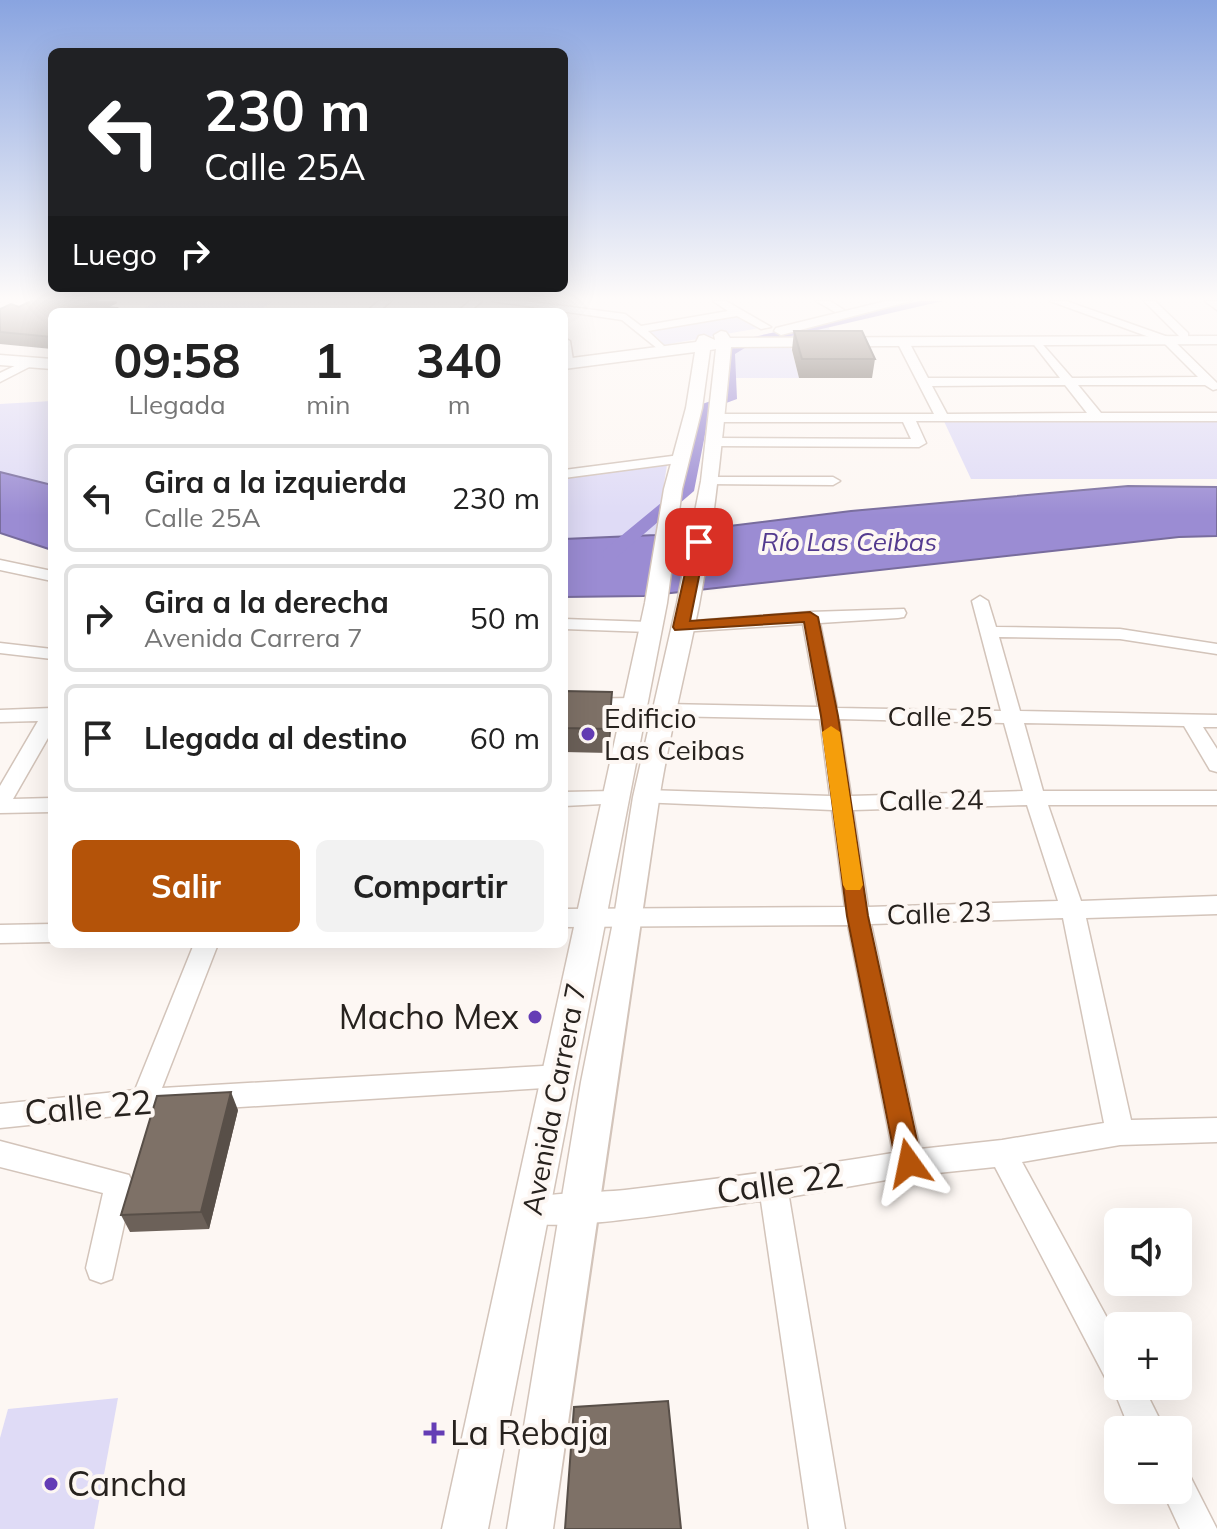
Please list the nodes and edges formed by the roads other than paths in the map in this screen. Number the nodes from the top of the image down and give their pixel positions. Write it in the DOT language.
graph roads {
  1 [pos="704,372"];
  2 [pos="714,372"];
  3 [pos="919,372"];
  4 [pos="1061,372"];
  5 [pos="924,382"];
  6 [pos="1069,382"];
  7 [pos="1213,385"];
  8 [pos="908,417"];
  9 [pos="942,417"];
  10 [pos="1097,417"];
  11 [pos="1217,417"];
  12 [pos="716,418"];
  13 [pos="715,442"];
  14 [pos="680,459"];
  15 [pos="568,473"];
  16 [pos="710,481"];
  17 [pos="833,481"];
  18 [pos="0,565"];
  19 [pos="48,575"];
  20 [pos="980,601"];
  21 [pos="898,613"];
  22 [pos="684,615"];
  23 [pos="810,617"];
  24 [pos="568,624"];
  25 [pos="649,627"];
  26 [pos="987,632"];
  27 [pos="0,648"];
  28 [pos="1217,649"];
  29 [pos="48,654"];
  30 [pos="635,704"];
  31 [pos="568,705"];
  32 [pos="664,710"];
  33 [pos="48,715"];
  34 [pos="0,716"];
  35 [pos="829,716"];
  36 [pos="1014,716"];
  37 [pos="1190,721"];
  38 [pos="1217,721"];
  39 [pos="48,722"];
  40 [pos="1217,765"];
  41 [pos="646,797"];
  42 [pos="615,798"];
  43 [pos="1035,798"];
  44 [pos="1217,798"];
  45 [pos="568,799"];
  46 [pos="840,803"];
  47 [pos="0,804"];
  48 [pos="48,805"];
  49 [pos="1217,905"];
  50 [pos="1072,908"];
  51 [pos="858,916"];
  52 [pos="629,917"];
  53 [pos="577,918"];
  54 [pos="48,933"];
  55 [pos="0,934"];
  56 [pos="204,948"];
  57 [pos="560,1076"];
  58 [pos="144,1101"];
  59 [pos="0,1116"];
  60 [pos="1217,1130"];
  61 [pos="1120,1133"];
  62 [pos="1002,1153"];
  63 [pos="0,1154"];
  64 [pos="909,1163"];
  65 [pos="773,1186"];
  66 [pos="580,1209"];
  67 [pos="532,1211"];
  68 [pos="101,1268"];
  69 [pos="1104,1344"];
  70 [pos="1186,1504"];
  71 [pos="465,1529"];
  72 [pos="530,1529"];
  73 [pos="827,1529"];
  74 [pos="1199,1529"];
  1 -- 14 [label="main road, Avenida Carrera 7"];
  2 -- 12 [label="main road, Avenida Carrera 7"];
  3 -- 5 [label="street"];
  4 -- 6 [label="street"];
  5 -- 6 [label="street"];
  5 -- 9 [label="street"];
  6 -- 7 [label="street"];
  6 -- 10 [label="street"];
  8 -- 9 [label="street"];
  8 -- 12 [label="street"];
  8 -- 13 [label="street"];
  9 -- 10 [label="street"];
  10 -- 11 [label="street"];
  12 -- 13 [label="main road, Avenida Carrera 7"];
  13 -- 16 [label="main road, Avenida Carrera 7"];
  14 -- 15 [label="street"];
  14 -- 25 [label="main road, Avenida Carrera 7"];
  16 -- 17 [label="street"];
  16 -- 22 [label="main road, Avenida Carrera 7"];
  18 -- 19 [label="street"];
  20 -- 26 [label="street"];
  21 -- 23 [label="street"];
  22 -- 23 [label="street"];
  22 -- 32 [label="main road, Avenida Carrera 7"];
  23 -- 35 [label="street"];
  24 -- 25 [label="street"];
  25 -- 30 [label="main road, Avenida Carrera 7"];
  26 -- 28 [label="street"];
  26 -- 36 [label="street"];
  27 -- 29 [label="street"];
  30 -- 31 [label="street"];
  30 -- 42 [label="main road, Avenida Carrera 7"];
  32 -- 35 [label="street, Calle 25"];
  32 -- 41 [label="main road, Avenida Carrera 7"];
  33 -- 34 [label="street"];
  35 -- 36 [label="street, Calle 25"];
  35 -- 46 [label="street"];
  36 -- 37 [label="street, Calle 25"];
  36 -- 43 [label="street"];
  37 -- 38 [label="street, Calle 25"];
  37 -- 40 [label="street"];
  39 -- 47 [label="street"];
  41 -- 46 [label="street, Calle 24"];
  41 -- 52 [label="main road, Avenida Carrera 7"];
  42 -- 45 [label="street"];
  42 -- 53 [label="main road, Avenida Carrera 7"];
  43 -- 44 [label="street, Calle 24"];
  43 -- 46 [label="street, Calle 24"];
  43 -- 50 [label="street"];
  46 -- 51 [label="street"];
  47 -- 48 [label="street"];
  49 -- 50 [label="street, Calle 23"];
  50 -- 51 [label="street, Calle 23"];
  50 -- 61 [label="street"];
  51 -- 52 [label="street, Calle 23"];
  51 -- 64 [label="street"];
  52 -- 53 [label="street, Calle 23"];
  52 -- 66 [label="main road, Avenida Carrera 7"];
  53 -- 57 [label="main road, Avenida Carrera 7"];
  54 -- 55 [label="street"];
  56 -- 58 [label="street"];
  57 -- 58 [label="street, Calle 22"];
  57 -- 67 [label="main road, Avenida Carrera 7"];
  58 -- 59 [label="street, Calle 22"];
  60 -- 61 [label="street, Calle 22"];
  61 -- 62 [label="street, Calle 22"];
  62 -- 64 [label="street, Calle 22"];
  62 -- 69 [label="street"];
  63 -- 68 [label="street"];
  64 -- 65 [label="street, Calle 22"];
  65 -- 66 [label="street, Calle 22"];
  65 -- 73 [label="street"];
  66 -- 67 [label="street, Calle 22"];
  66 -- 72 [label="main road, Avenida Carrera 7"];
  67 -- 71 [label="main road, Avenida Carrera 7"];
  70 -- 74 [label="street"];
}
